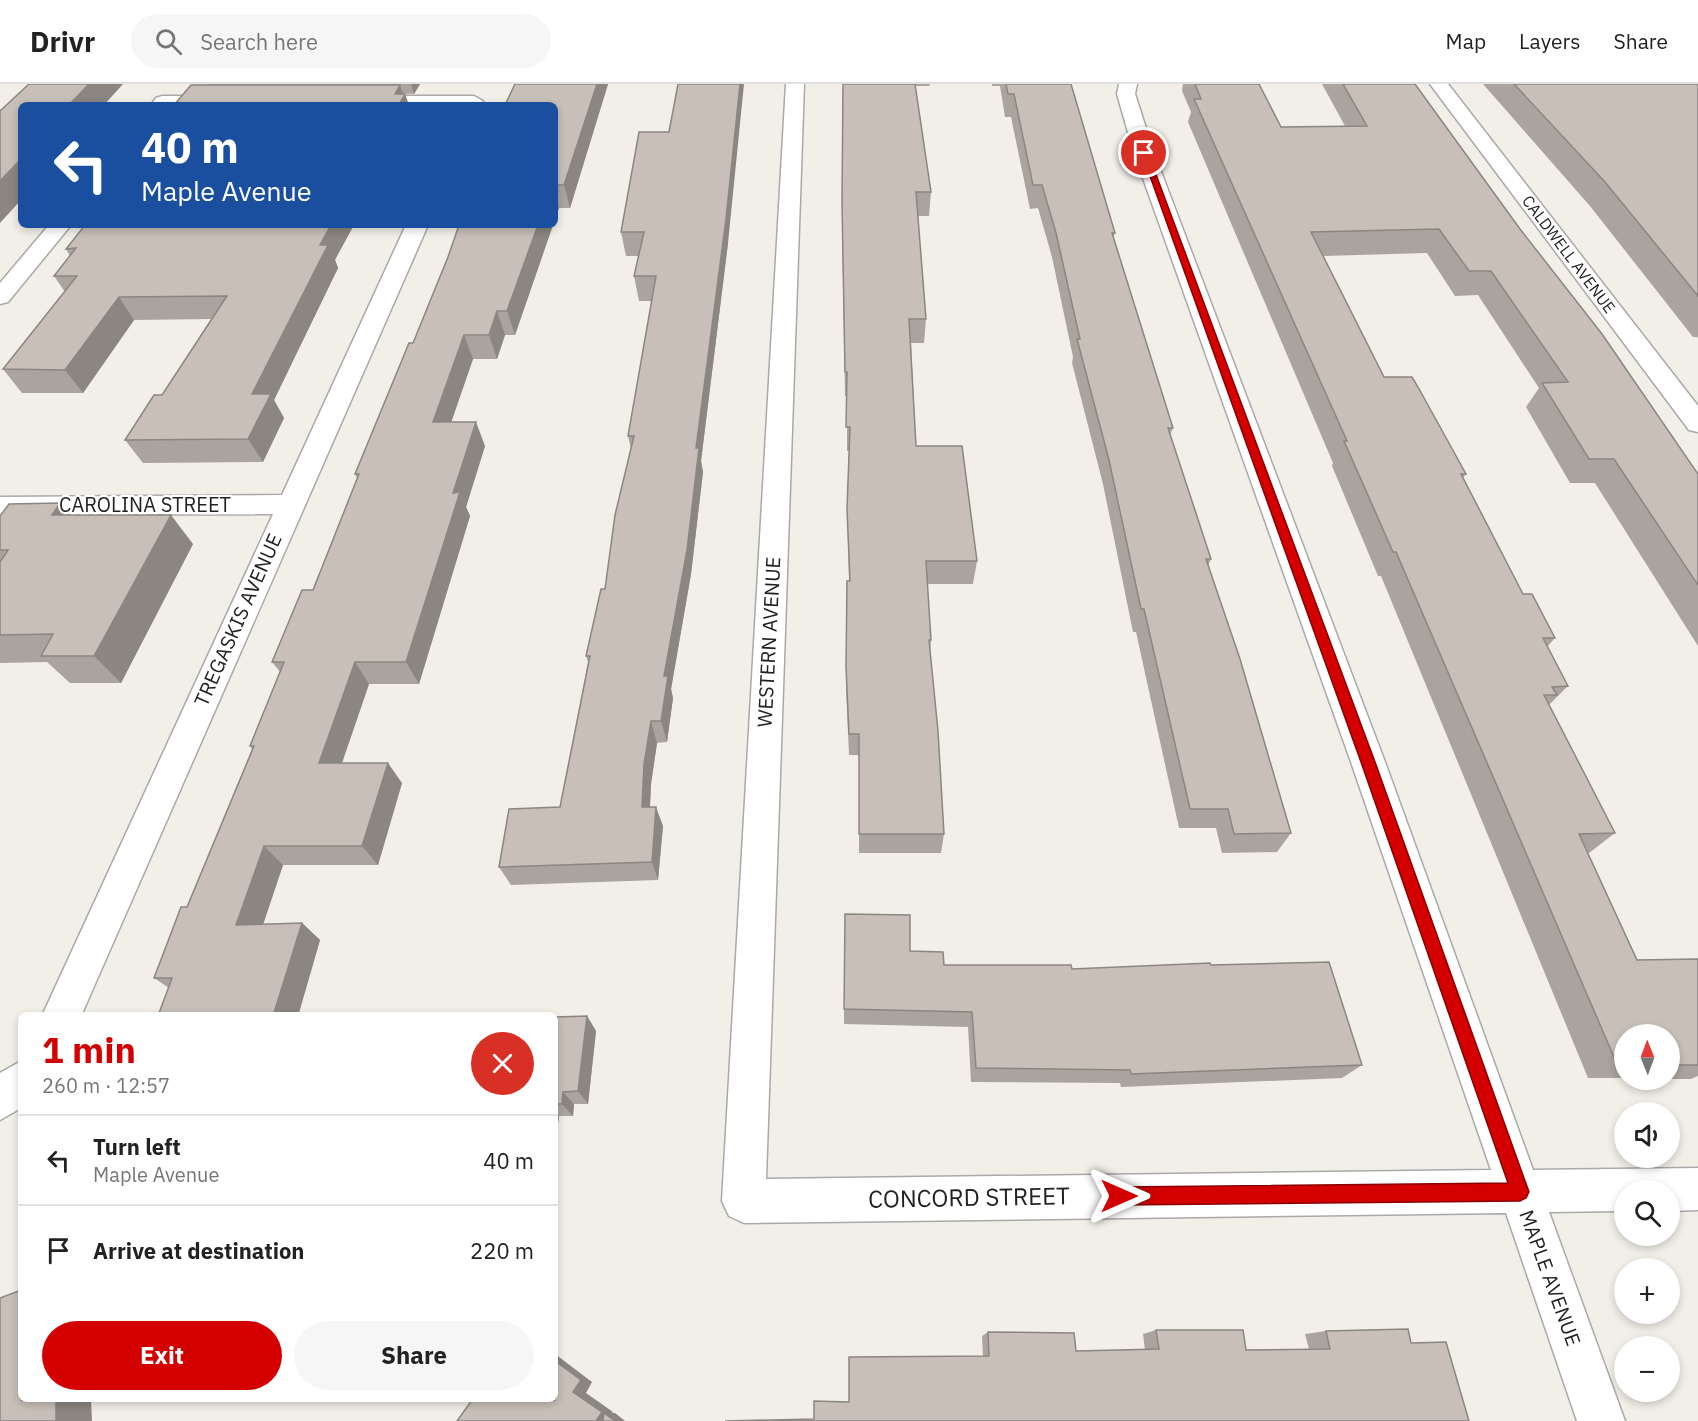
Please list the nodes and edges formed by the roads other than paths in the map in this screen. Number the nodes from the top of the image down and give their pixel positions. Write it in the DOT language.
graph roads {
  1 [pos="177,84"];
  2 [pos="795,84"];
  3 [pos="1128,84"];
  4 [pos="1439,84"];
  5 [pos="476,97"];
  6 [pos="340,101"];
  7 [pos="162,102"];
  8 [pos="58,228"];
  9 [pos="416,228"];
  10 [pos="0,297"];
  11 [pos="1698,424"];
  12 [pos="290,504"];
  13 [pos="0,506"];
  14 [pos="63,1012"];
  15 [pos="18,1084"];
  16 [pos="0,1100"];
  17 [pos="1698,1189"];
  18 [pos="1520,1192"];
  19 [pos="744,1201"];
  20 [pos="1601,1421"];
  1 -- 7 [label="street"];
  2 -- 19 [label="street, WESTERN AVENUE"];
  3 -- 18 [label="street, MAPLE AVENUE"];
  4 -- 11 [label="street, CALDWELL AVENUE"];
  5 -- 6 [label="street"];
  8 -- 10 [label="street"];
  9 -- 12 [label="street, TREGASKIS AVENUE"];
  12 -- 13 [label="street, CAROLINA STREET"];
  12 -- 14 [label="street, TREGASKIS AVENUE"];
  15 -- 16 [label="street"];
  17 -- 18 [label="street, CONCORD STREET"];
  18 -- 19 [label="street, CONCORD STREET"];
  18 -- 20 [label="street, MAPLE AVENUE"];
}
